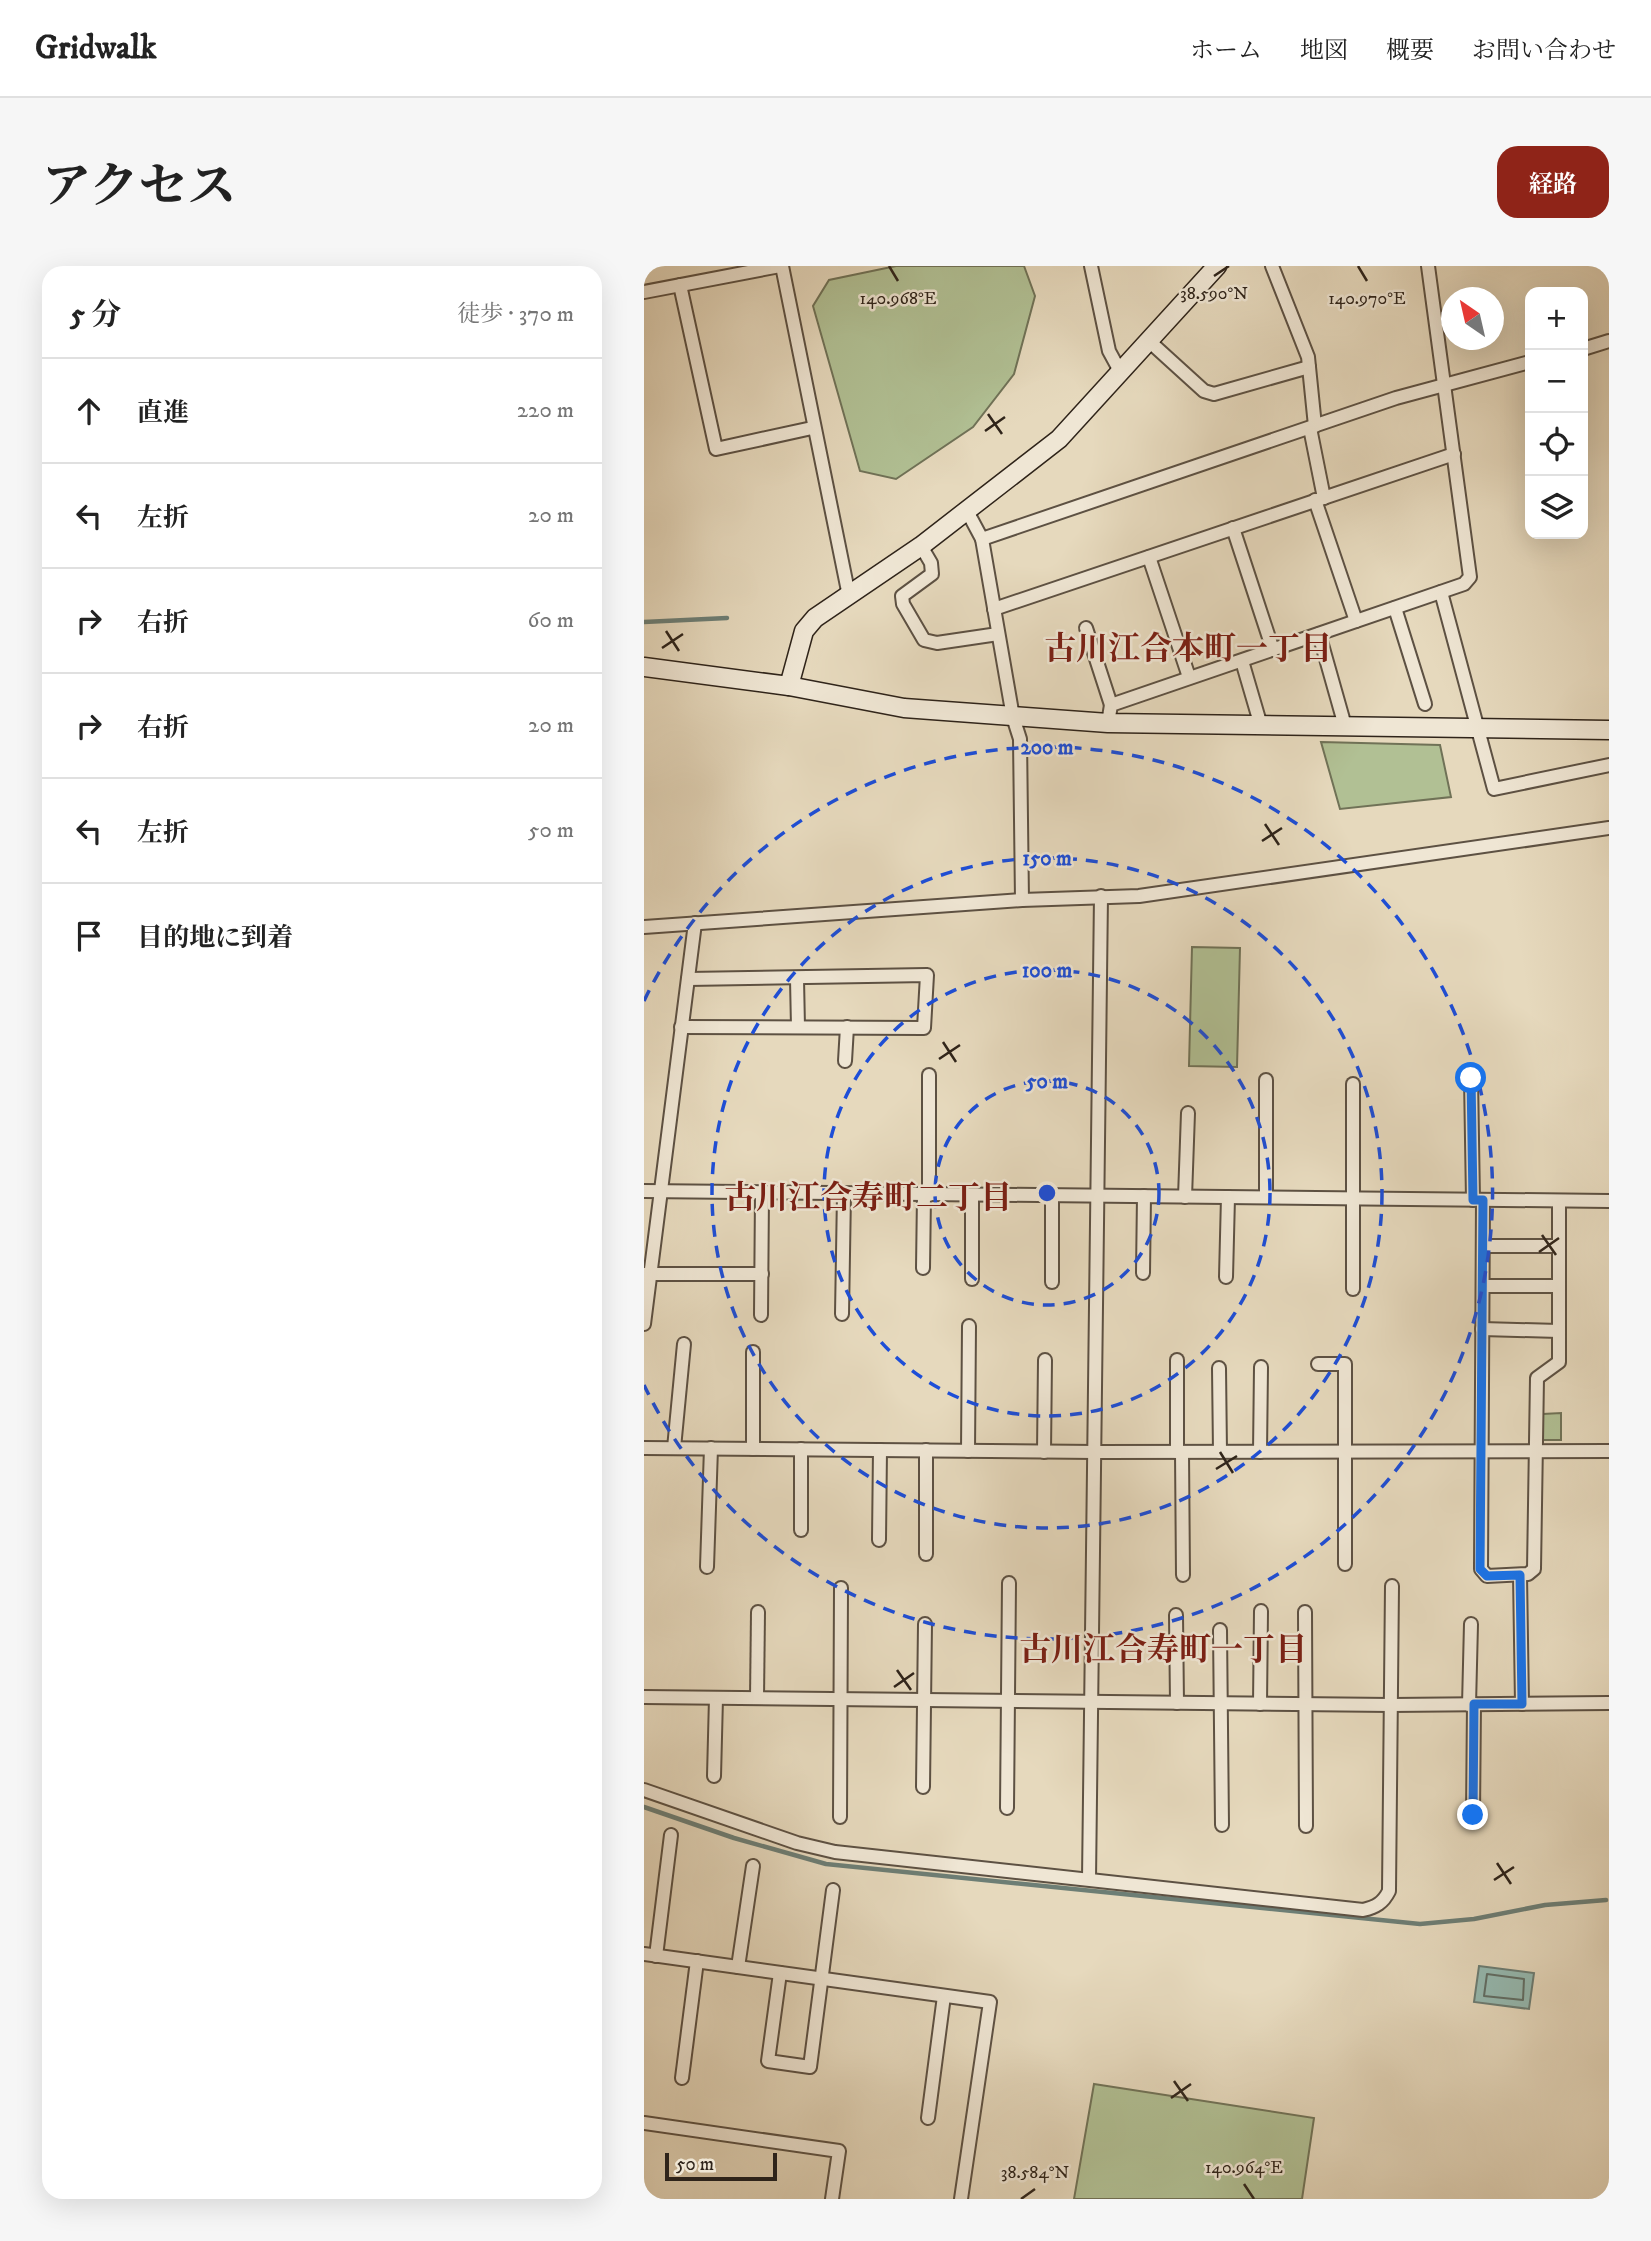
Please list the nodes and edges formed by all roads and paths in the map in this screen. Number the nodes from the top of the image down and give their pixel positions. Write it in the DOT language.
graph roads {
  1 [pos="781,266"];
  2 [pos="1091,266"];
  3 [pos="1217,266"];
  4 [pos="1272,266"];
  5 [pos="1429,266"];
  6 [pos="680,285"];
  7 [pos="644,292"];
  8 [pos="1149,341"];
  9 [pos="1609,341"];
  10 [pos="1588,347"];
  11 [pos="1525,363"];
  12 [pos="1309,367"];
  13 [pos="1121,373"];
  14 [pos="1444,385"];
  15 [pos="1313,427"];
  16 [pos="812,428"];
  17 [pos="1454,454"];
  18 [pos="1320,499"];
  19 [pos="967,511"];
  20 [pos="1233,528"];
  21 [pos="982,539"];
  22 [pos="921,546"];
  23 [pos="1149,557"];
  24 [pos="1441,592"];
  25 [pos="849,596"];
  26 [pos="1395,608"];
  27 [pos="994,609"];
  28 [pos="1356,621"];
  29 [pos="1086,628"];
  30 [pos="998,634"];
  31 [pos="1319,634"];
  32 [pos="1273,650"];
  33 [pos="1242,661"];
  34 [pos="644,667"];
  35 [pos="1189,677"];
  36 [pos="789,686"];
  37 [pos="1425,704"];
  38 [pos="1110,714"];
  39 [pos="1013,717"];
  40 [pos="1261,726"];
  41 [pos="1345,726"];
  42 [pos="1477,728"];
  43 [pos="1609,730"];
  44 [pos="1609,765"];
  45 [pos="1609,828"];
  46 [pos="1101,895"];
  47 [pos="1022,900"];
  48 [pos="695,923"];
  49 [pos="644,927"];
  50 [pos="688,979"];
  51 [pos="797,979"];
  52 [pos="681,1027"];
  53 [pos="798,1027"];
  54 [pos="847,1027"];
  55 [pos="845,1061"];
  56 [pos="929,1075"];
  57 [pos="1471,1078"];
  58 [pos="1266,1080"];
  59 [pos="1353,1084"];
  60 [pos="1188,1113"];
  61 [pos="644,1191"];
  62 [pos="660,1193"];
  63 [pos="762,1194"];
  64 [pos="844,1194"];
  65 [pos="927,1195"];
  66 [pos="972,1195"];
  67 [pos="1052,1196"];
  68 [pos="1099,1196"];
  69 [pos="1144,1196"];
  70 [pos="1185,1197"];
  71 [pos="1228,1197"];
  72 [pos="1266,1197"];
  73 [pos="1353,1198"];
  74 [pos="1478,1200"];
  75 [pos="1559,1201"];
  76 [pos="1609,1201"];
  77 [pos="1559,1245"];
  78 [pos="1483,1246"];
  79 [pos="923,1268"];
  80 [pos="1143,1273"];
  81 [pos="762,1274"];
  82 [pos="647,1275"];
  83 [pos="1226,1277"];
  84 [pos="972,1279"];
  85 [pos="1052,1282"];
  86 [pos="1483,1286"];
  87 [pos="1559,1286"];
  88 [pos="1353,1289"];
  89 [pos="842,1314"];
  90 [pos="761,1315"];
  91 [pos="644,1324"];
  92 [pos="969,1326"];
  93 [pos="1482,1329"];
  94 [pos="1559,1331"];
  95 [pos="684,1344"];
  96 [pos="753,1352"];
  97 [pos="1045,1360"];
  98 [pos="1177,1360"];
  99 [pos="1318,1364"];
  100 [pos="1261,1367"];
  101 [pos="1219,1368"];
  102 [pos="644,1448"];
  103 [pos="674,1448"];
  104 [pos="711,1448"];
  105 [pos="753,1448"];
  106 [pos="800,1449"];
  107 [pos="880,1450"];
  108 [pos="926,1450"];
  109 [pos="968,1451"];
  110 [pos="1609,1451"];
  111 [pos="1044,1452"];
  112 [pos="1096,1452"];
  113 [pos="1180,1452"];
  114 [pos="1220,1452"];
  115 [pos="1260,1452"];
  116 [pos="1344,1452"];
  117 [pos="1481,1453"];
  118 [pos="1536,1453"];
  119 [pos="801,1530"];
  120 [pos="879,1540"];
  121 [pos="926,1554"];
  122 [pos="1345,1564"];
  123 [pos="707,1567"];
  124 [pos="1183,1575"];
  125 [pos="1520,1575"];
  126 [pos="1009,1583"];
  127 [pos="1392,1586"];
  128 [pos="841,1588"];
  129 [pos="1261,1611"];
  130 [pos="758,1612"];
  131 [pos="1305,1612"];
  132 [pos="1176,1615"];
  133 [pos="925,1624"];
  134 [pos="1471,1624"];
  135 [pos="1220,1630"];
  136 [pos="644,1697"];
  137 [pos="716,1698"];
  138 [pos="757,1699"];
  139 [pos="841,1699"];
  140 [pos="924,1700"];
  141 [pos="1008,1701"];
  142 [pos="1091,1702"];
  143 [pos="1177,1703"];
  144 [pos="1221,1703"];
  145 [pos="1609,1703"];
  146 [pos="1260,1704"];
  147 [pos="1306,1704"];
  148 [pos="1522,1704"];
  149 [pos="1471,1705"];
  150 [pos="1391,1706"];
  151 [pos="714,1776"];
  152 [pos="923,1787"];
  153 [pos="644,1790"];
  154 [pos="1007,1808"];
  155 [pos="1473,1815"];
  156 [pos="840,1817"];
  157 [pos="1222,1825"];
  158 [pos="1306,1826"];
  159 [pos="671,1835"];
  160 [pos="753,1866"];
  161 [pos="1089,1879"];
  162 [pos="833,1890"];
  163 [pos="650,1955"];
  164 [pos="697,1961"];
  165 [pos="738,1967"];
  166 [pos="780,1973"];
  167 [pos="822,1979"];
  168 [pos="944,1996"];
  169 [pos="682,2078"];
  170 [pos="928,2118"];
  171 [pos="644,2123"];
  172 [pos="832,2199"];
  173 [pos="961,2199"];
  1 -- 6 [label="street"];
  1 -- 16 [label="street"];
  2 -- 13 [label="street"];
  3 -- 8 [label="street"];
  4 -- 12 [label="street"];
  5 -- 14 [label="street"];
  6 -- 7 [label="street"];
  6 -- 16 [label="street"];
  8 -- 12 [label="street"];
  8 -- 13 [label="street"];
  9 -- 10 [label="street"];
  11 -- 14 [label="street"];
  12 -- 15 [label="street"];
  13 -- 19 [label="street"];
  14 -- 15 [label="street"];
  14 -- 17 [label="street"];
  15 -- 18 [label="street"];
  15 -- 21 [label="street"];
  16 -- 25 [label="street"];
  17 -- 18 [label="street"];
  17 -- 24 [label="street"];
  18 -- 20 [label="street"];
  18 -- 28 [label="street"];
  19 -- 21 [label="street"];
  19 -- 22 [label="street"];
  20 -- 23 [label="street"];
  20 -- 32 [label="street"];
  21 -- 27 [label="street"];
  22 -- 25 [label="street"];
  22 -- 30 [label="street"];
  23 -- 27 [label="street"];
  23 -- 35 [label="street"];
  24 -- 26 [label="street"];
  24 -- 42 [label="street"];
  25 -- 36 [label="street"];
  26 -- 28 [label="street"];
  26 -- 37 [label="street"];
  27 -- 30 [label="street"];
  28 -- 31 [label="street"];
  29 -- 38 [label="street"];
  30 -- 39 [label="street"];
  31 -- 32 [label="street"];
  31 -- 41 [label="street"];
  32 -- 33 [label="street"];
  33 -- 35 [label="street"];
  33 -- 40 [label="street"];
  34 -- 36 [label="street"];
  35 -- 38 [label="street"];
  36 -- 39 [label="street"];
  38 -- 39 [label="street"];
  38 -- 40 [label="street"];
  39 -- 47 [label="street"];
  40 -- 41 [label="street"];
  41 -- 42 [label="street"];
  42 -- 43 [label="street"];
  42 -- 44 [label="street"];
  45 -- 46 [label="street"];
  46 -- 47 [label="street"];
  46 -- 68 [label="street"];
  47 -- 48 [label="street"];
  48 -- 49 [label="street"];
  48 -- 50 [label="street"];
  50 -- 51 [label="street"];
  50 -- 52 [label="street"];
  51 -- 53 [label="street"];
  51 -- 54 [label="street"];
  52 -- 53 [label="street"];
  52 -- 62 [label="street"];
  53 -- 54 [label="street"];
  54 -- 55 [label="street"];
  56 -- 65 [label="street"];
  57 -- 74 [label="street"];
  58 -- 72 [label="street"];
  59 -- 73 [label="street"];
  60 -- 70 [label="street"];
  61 -- 62 [label="street"];
  62 -- 63 [label="street"];
  62 -- 82 [label="street"];
  63 -- 64 [label="street"];
  63 -- 81 [label="street"];
  64 -- 65 [label="street"];
  64 -- 89 [label="street"];
  65 -- 66 [label="street"];
  65 -- 79 [label="street"];
  66 -- 67 [label="street"];
  66 -- 84 [label="street"];
  67 -- 68 [label="street"];
  67 -- 85 [label="street"];
  68 -- 69 [label="street"];
  68 -- 112 [label="street"];
  69 -- 70 [label="street"];
  69 -- 80 [label="street"];
  70 -- 71 [label="street"];
  71 -- 72 [label="street"];
  71 -- 83 [label="street"];
  72 -- 73 [label="street"];
  73 -- 74 [label="street"];
  73 -- 88 [label="street"];
  74 -- 75 [label="street"];
  74 -- 78 [label="street"];
  75 -- 76 [label="street"];
  75 -- 77 [label="street"];
  77 -- 78 [label="street"];
  77 -- 87 [label="street"];
  78 -- 86 [label="street"];
  81 -- 82 [label="street"];
  81 -- 90 [label="street"];
  82 -- 91 [label="street"];
  86 -- 87 [label="street"];
  86 -- 93 [label="street"];
  87 -- 94 [label="street"];
  92 -- 109 [label="street"];
  93 -- 94 [label="street"];
  93 -- 117 [label="street"];
  94 -- 118 [label="street"];
  95 -- 103 [label="street"];
  96 -- 105 [label="street"];
  97 -- 111 [label="street"];
  98 -- 113 [label="street"];
  99 -- 116 [label="street"];
  100 -- 115 [label="street"];
  101 -- 114 [label="street"];
  102 -- 103 [label="street"];
  103 -- 104 [label="street"];
  104 -- 105 [label="street"];
  104 -- 123 [label="street"];
  105 -- 106 [label="street"];
  106 -- 107 [label="street"];
  106 -- 119 [label="street"];
  107 -- 108 [label="street"];
  107 -- 120 [label="street"];
  108 -- 109 [label="street"];
  108 -- 121 [label="street"];
  109 -- 111 [label="street"];
  110 -- 118 [label="street"];
  111 -- 112 [label="street"];
  112 -- 113 [label="street"];
  112 -- 142 [label="street"];
  113 -- 114 [label="street"];
  113 -- 124 [label="street"];
  114 -- 115 [label="street"];
  115 -- 116 [label="street"];
  116 -- 117 [label="street"];
  116 -- 122 [label="street"];
  117 -- 118 [label="street"];
  117 -- 125 [label="street"];
  118 -- 125 [label="street"];
  125 -- 148 [label="street"];
  126 -- 141 [label="street"];
  127 -- 150 [label="street"];
  128 -- 139 [label="street"];
  129 -- 146 [label="street"];
  130 -- 138 [label="street"];
  131 -- 147 [label="street"];
  132 -- 143 [label="street"];
  133 -- 140 [label="street"];
  134 -- 149 [label="street"];
  135 -- 144 [label="street"];
  136 -- 137 [label="street"];
  137 -- 138 [label="street"];
  137 -- 151 [label="street"];
  138 -- 139 [label="street"];
  139 -- 140 [label="street"];
  139 -- 156 [label="street"];
  140 -- 141 [label="street"];
  140 -- 152 [label="street"];
  141 -- 142 [label="street"];
  141 -- 154 [label="street"];
  142 -- 143 [label="street"];
  142 -- 161 [label="street"];
  143 -- 144 [label="street"];
  144 -- 146 [label="street"];
  144 -- 157 [label="street"];
  145 -- 148 [label="street"];
  146 -- 147 [label="street"];
  147 -- 150 [label="street"];
  147 -- 158 [label="street"];
  148 -- 149 [label="street"];
  149 -- 150 [label="street"];
  149 -- 155 [label="street"];
  150 -- 161 [label="street"];
  153 -- 161 [label="street"];
  159 -- 163 [label="street"];
  160 -- 165 [label="street"];
  162 -- 167 [label="street"];
  163 -- 164 [label="street"];
  164 -- 165 [label="street"];
  164 -- 169 [label="street"];
  165 -- 166 [label="street"];
  166 -- 167 [label="street"];
  166 -- 167 [label="street"];
  167 -- 168 [label="street"];
  168 -- 170 [label="street"];
  168 -- 173 [label="street"];
  171 -- 172 [label="street"];
}
